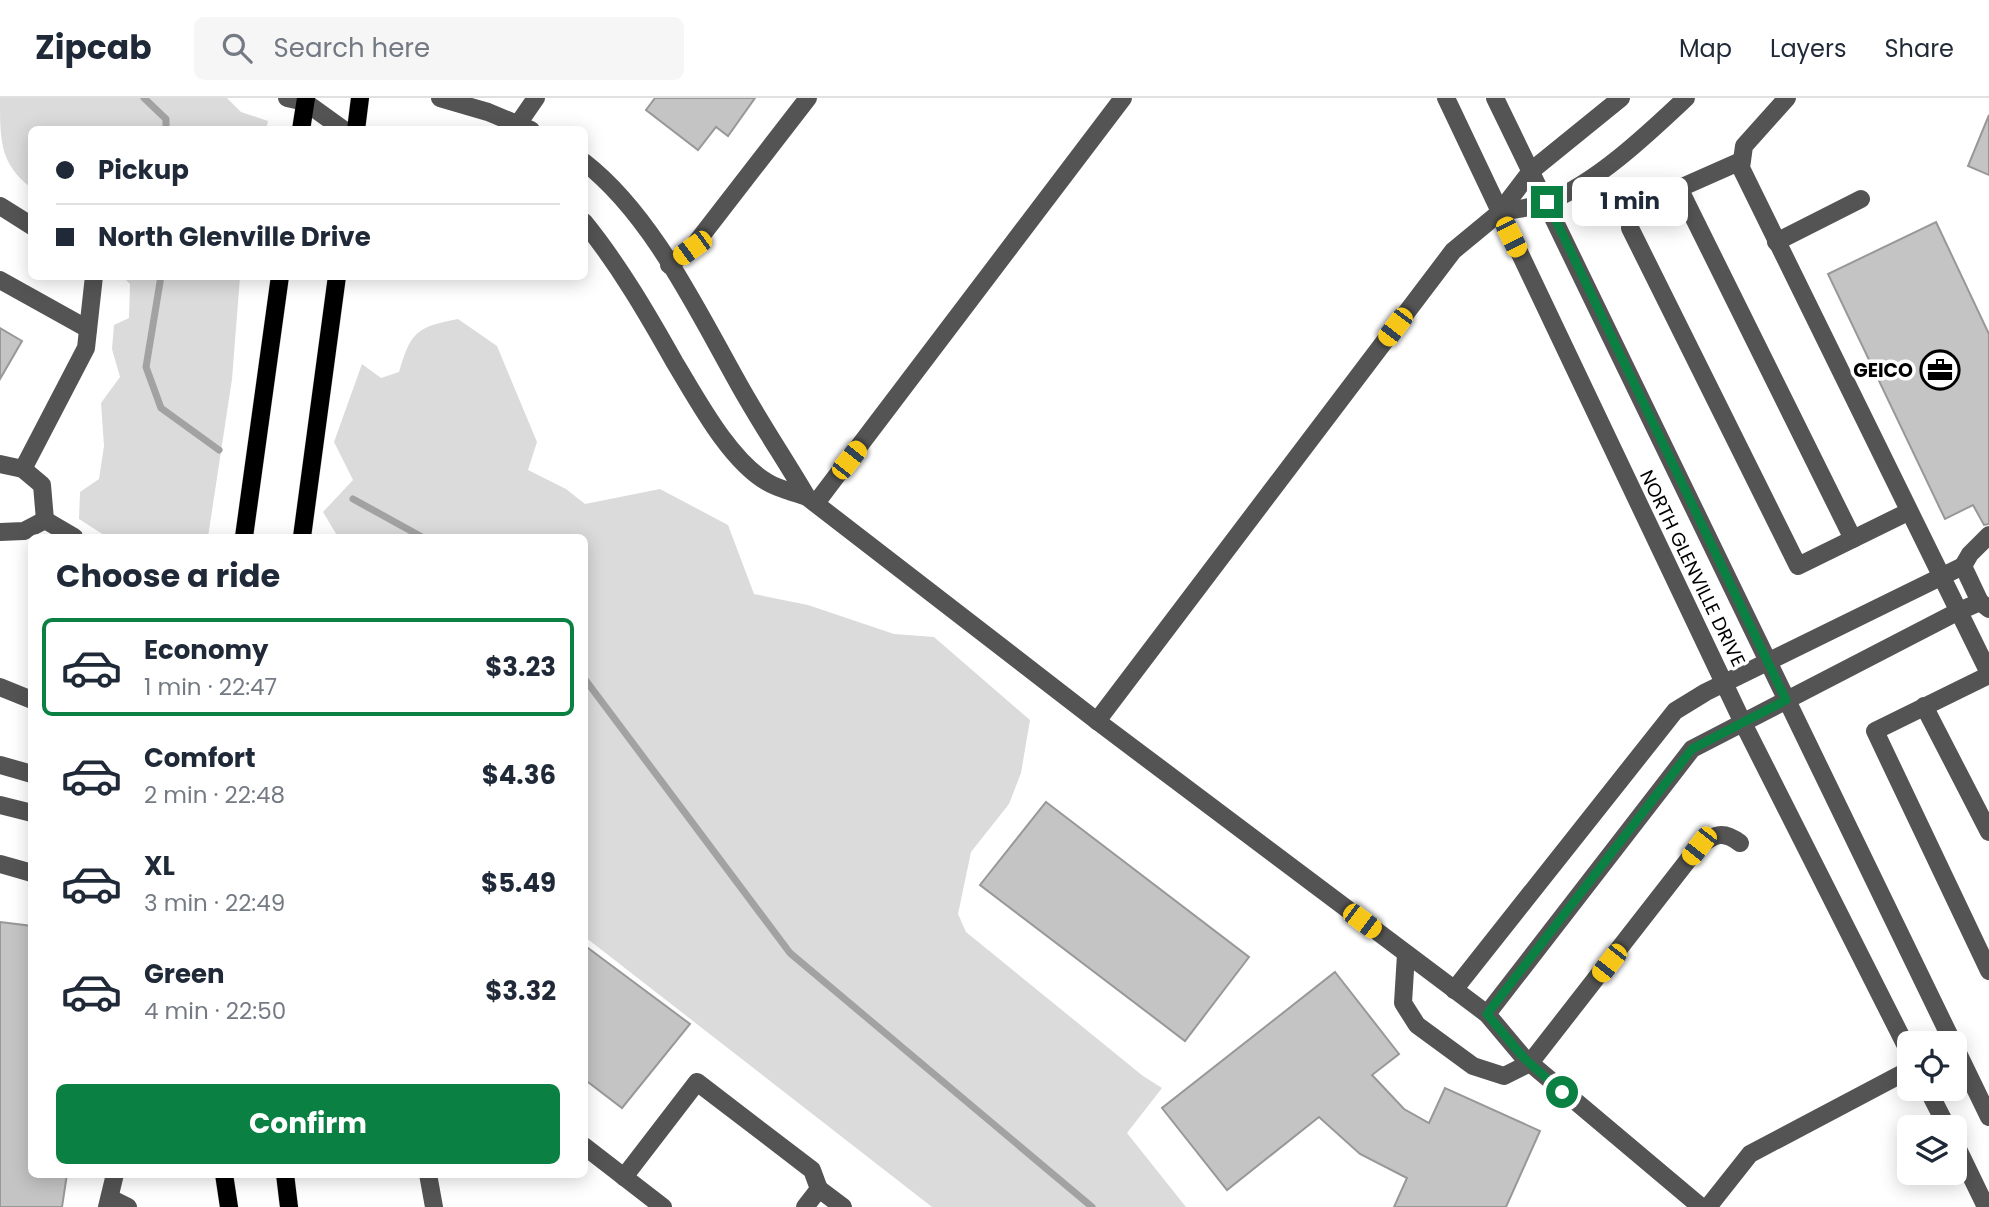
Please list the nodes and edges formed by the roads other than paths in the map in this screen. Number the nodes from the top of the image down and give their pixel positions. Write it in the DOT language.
graph roads {
  1 [pos="360,98"];
  2 [pos="440,98"];
  3 [pos="536,98"];
  4 [pos="808,98"];
  5 [pos="1123,98"];
  6 [pos="1446,98"];
  7 [pos="1495,98"];
  8 [pos="1621,98"];
  9 [pos="1686,98"];
  10 [pos="1787,98"];
  11 [pos="304,99"];
  12 [pos="301,126"];
  13 [pos="339,126"];
  14 [pos="356,126"];
  15 [pos="521,126"];
  16 [pos="524,126"];
  17 [pos="1741,161"];
  18 [pos="588,165"];
  19 [pos="1531,171"];
  20 [pos="1679,188"];
  21 [pos="1861,199"];
  22 [pos="1547,202"];
  23 [pos="0,206"];
  24 [pos="1499,213"];
  25 [pos="28,224"];
  26 [pos="588,228"];
  27 [pos="1776,242"];
  28 [pos="669,265"];
  29 [pos="0,280"];
  30 [pos="94,280"];
  31 [pos="279,280"];
  32 [pos="336,280"];
  33 [pos="88,329"];
  34 [pos="0,464"];
  35 [pos="23,469"];
  36 [pos="811,500"];
  37 [pos="1908,512"];
  38 [pos="45,520"];
  39 [pos="0,532"];
  40 [pos="69,534"];
  41 [pos="244,534"];
  42 [pos="302,534"];
  43 [pos="1989,535"];
  44 [pos="1853,539"];
  45 [pos="1963,566"];
  46 [pos="1940,578"];
  47 [pos="1985,606"];
  48 [pos="1957,612"];
  49 [pos="1768,663"];
  50 [pos="1989,674"];
  51 [pos="1725,683"];
  52 [pos="0,687"];
  53 [pos="28,698"];
  54 [pos="1786,700"];
  55 [pos="1924,706"];
  56 [pos="1097,721"];
  57 [pos="1743,723"];
  58 [pos="0,765"];
  59 [pos="28,773"];
  60 [pos="0,805"];
  61 [pos="28,812"];
  62 [pos="1989,832"];
  63 [pos="1740,843"];
  64 [pos="0,864"];
  65 [pos="28,872"];
  66 [pos="1406,954"];
  67 [pos="1989,971"];
  68 [pos="1454,990"];
  69 [pos="1487,1014"];
  70 [pos="1898,1031"];
  71 [pos="1947,1031"];
  72 [pos="1530,1063"];
  73 [pos="1967,1065"];
  74 [pos="1897,1076"];
  75 [pos="1982,1087"];
  76 [pos="1989,1117"];
  77 [pos="588,1149"];
  78 [pos="1967,1168"];
  79 [pos="624,1177"];
  80 [pos="114,1178"];
  81 [pos="225,1178"];
  82 [pos="285,1178"];
  83 [pos="429,1178"];
  84 [pos="819,1189"];
  85 [pos="108,1202"];
  86 [pos="128,1207"];
  87 [pos="229,1207"];
  88 [pos="289,1207"];
  89 [pos="434,1207"];
  90 [pos="663,1207"];
  91 [pos="805,1207"];
  92 [pos="842,1207"];
  93 [pos="1701,1207"];
  94 [pos="1707,1207"];
  95 [pos="1986,1207"];
  1 -- 14 [label="main road"];
  2 -- 15 [label="street"];
  3 -- 16 [label="street"];
  4 -- 28 [label="street"];
  5 -- 36 [label="street"];
  6 -- 24 [label="street, NORTH GLENVILLE DRIVE"];
  7 -- 19 [label="street, NORTH GLENVILLE DRIVE"];
  8 -- 19 [label="street"];
  9 -- 22 [label="street"];
  10 -- 17 [label="street"];
  11 -- 12 [label="main road"];
  11 -- 13 [label="street"];
  17 -- 20 [label="street"];
  17 -- 27 [label="street"];
  18 -- 28 [label="street"];
  19 -- 22 [label="street, NORTH GLENVILLE DRIVE"];
  19 -- 24 [label="street"];
  20 -- 44 [label="street"];
  20 -- 44 [label="street"];
  21 -- 27 [label="street"];
  22 -- 24 [label="street"];
  22 -- 49 [label="street, NORTH GLENVILLE DRIVE"];
  23 -- 25 [label="street"];
  24 -- 51 [label="street, NORTH GLENVILLE DRIVE"];
  24 -- 56 [label="street"];
  26 -- 36 [label="street"];
  27 -- 37 [label="street"];
  28 -- 36 [label="street"];
  29 -- 33 [label="street"];
  30 -- 33 [label="street"];
  31 -- 41 [label="main road"];
  32 -- 42 [label="main road"];
  33 -- 35 [label="street"];
  34 -- 35 [label="street"];
  35 -- 38 [label="street"];
  36 -- 56 [label="street"];
  37 -- 44 [label="street"];
  37 -- 46 [label="street"];
  38 -- 39 [label="street"];
  38 -- 40 [label="street"];
  43 -- 45 [label="street"];
  45 -- 46 [label="street"];
  45 -- 47 [label="street"];
  46 -- 48 [label="street"];
  46 -- 49 [label="street"];
  47 -- 48 [label="street"];
  48 -- 50 [label="street"];
  48 -- 54 [label="street"];
  49 -- 51 [label="street"];
  49 -- 54 [label="street, NORTH GLENVILLE DRIVE"];
  50 -- 55 [label="street"];
  51 -- 57 [label="street, NORTH GLENVILLE DRIVE"];
  51 -- 68 [label="street"];
  52 -- 53 [label="street"];
  54 -- 57 [label="street"];
  54 -- 71 [label="street, NORTH GLENVILLE DRIVE"];
  55 -- 62 [label="street"];
  55 -- 67 [label="street"];
  56 -- 66 [label="street"];
  57 -- 69 [label="street"];
  57 -- 70 [label="street, NORTH GLENVILLE DRIVE"];
  58 -- 59 [label="street"];
  60 -- 61 [label="street"];
  63 -- 72 [label="street"];
  64 -- 65 [label="street"];
  66 -- 68 [label="street"];
  66 -- 72 [label="street"];
  68 -- 69 [label="street"];
  69 -- 72 [label="street"];
  72 -- 93 [label="street"];
  73 -- 75 [label="street, NORTH GLENVILLE DRIVE"];
  74 -- 94 [label="street"];
  75 -- 76 [label="street, NORTH GLENVILLE DRIVE"];
  77 -- 79 [label="street"];
  78 -- 95 [label="street"];
  79 -- 84 [label="street"];
  79 -- 90 [label="street"];
  80 -- 85 [label="street"];
  81 -- 87 [label="main road"];
  82 -- 88 [label="main road"];
  83 -- 89 [label="street"];
  84 -- 91 [label="street"];
  84 -- 92 [label="street"];
  85 -- 86 [label="street"];
}
